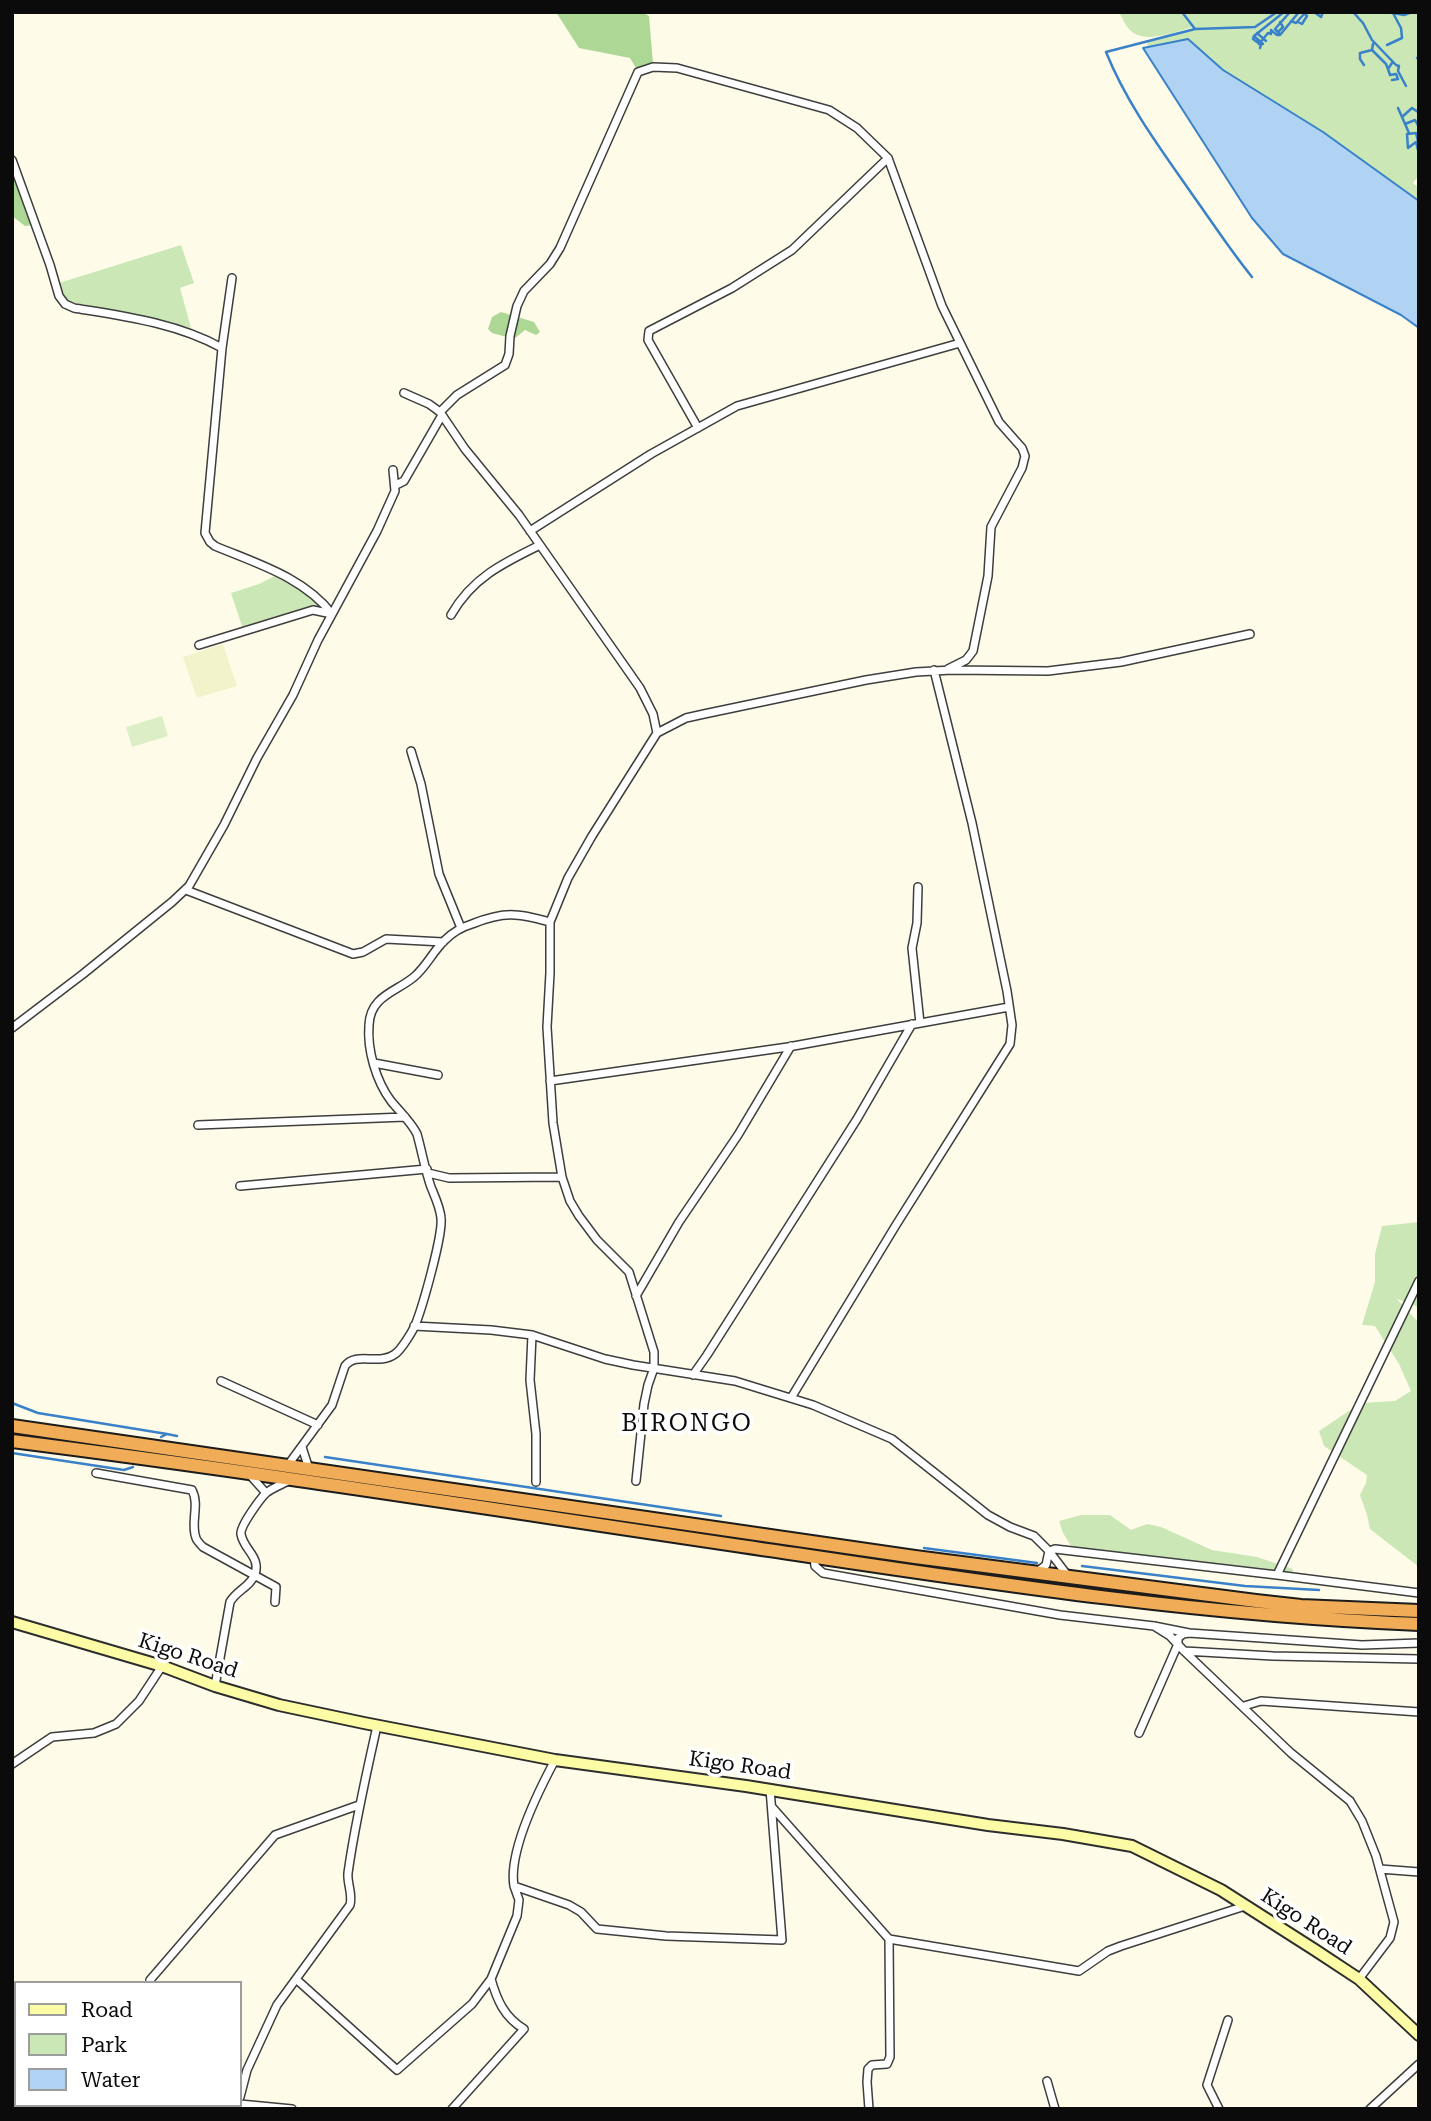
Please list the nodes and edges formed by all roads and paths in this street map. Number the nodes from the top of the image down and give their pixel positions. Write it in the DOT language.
graph roads {
  1 [pos="888,158"];
  2 [pos="12,160"];
  3 [pos="232,278"];
  4 [pos="960,343"];
  5 [pos="222,348"];
  6 [pos="404,393"];
  7 [pos="441,413"];
  8 [pos="698,428"];
  9 [pos="393,470"];
  10 [pos="396,485"];
  11 [pos="530,531"];
  12 [pos="540,545"];
  13 [pos="332,614"];
  14 [pos="451,615"];
  15 [pos="1250,634"];
  16 [pos="199,645"];
  17 [pos="934,670"];
  18 [pos="947,670"];
  19 [pos="657,733"];
  20 [pos="411,751"];
  21 [pos="918,887"];
  22 [pos="186,890"];
  23 [pos="550,922"];
  24 [pos="461,928"];
  25 [pos="443,942"];
  26 [pos="1009,1007"];
  27 [pos="916,1023"];
  28 [pos="12,1028"];
  29 [pos="791,1046"];
  30 [pos="374,1063"];
  31 [pos="439,1075"];
  32 [pos="550,1081"];
  33 [pos="405,1116"];
  34 [pos="198,1125"];
  35 [pos="427,1171"];
  36 [pos="562,1177"];
  37 [pos="240,1186"];
  38 [pos="1419,1281"];
  39 [pos="636,1296"];
  40 [pos="414,1326"];
  41 [pos="532,1335"];
  42 [pos="654,1368"];
  43 [pos="693,1375"];
  44 [pos="221,1381"];
  45 [pos="791,1398"];
  46 [pos="318,1425"];
  47 [pos="12,1426"];
  48 [pos="12,1441"];
  49 [pos="302,1447"];
  50 [pos="287,1466"];
  51 [pos="309,1469"];
  52 [pos="96,1473"];
  53 [pos="249,1474"];
  54 [pos="290,1480"];
  55 [pos="636,1481"];
  56 [pos="536,1482"];
  57 [pos="266,1493"];
  58 [pos="1049,1551"];
  59 [pos="814,1557"];
  60 [pos="1035,1573"];
  61 [pos="1277,1575"];
  62 [pos="254,1576"];
  63 [pos="1069,1577"];
  64 [pos="1419,1593"];
  65 [pos="275,1602"];
  66 [pos="1419,1611"];
  67 [pos="12,1622"];
  68 [pos="1419,1624"];
  69 [pos="1154,1626"];
  70 [pos="1189,1633"];
  71 [pos="1419,1643"];
  72 [pos="1178,1644"];
  73 [pos="1184,1651"];
  74 [pos="1419,1659"];
  75 [pos="162,1666"];
  76 [pos="215,1686"];
  77 [pos="1244,1706"];
  78 [pos="1419,1712"];
  79 [pos="377,1726"];
  80 [pos="1139,1733"];
  81 [pos="555,1760"];
  82 [pos="12,1764"];
  83 [pos="770,1790"];
  84 [pos="359,1805"];
  85 [pos="771,1805"];
  86 [pos="1380,1869"];
  87 [pos="1419,1872"];
  88 [pos="514,1885"];
  89 [pos="1245,1906"];
  90 [pos="889,1940"];
  91 [pos="296,1979"];
  92 [pos="491,1979"];
  93 [pos="1359,1979"];
  94 [pos="150,1980"];
  95 [pos="1228,2020"];
  96 [pos="1419,2035"];
  97 [pos="1419,2064"];
  98 [pos="1047,2081"];
  99 [pos="242,2089"];
  100 [pos="242,2106"];
  101 [pos="292,2109"];
  102 [pos="452,2109"];
  103 [pos="869,2109"];
  104 [pos="1055,2109"];
  105 [pos="1219,2109"];
  106 [pos="1370,2109"];
  1 -- 4 [label="street"];
  1 -- 7 [label="street"];
  1 -- 8 [label="street"];
  2 -- 5 [label="street"];
  3 -- 5 [label="street"];
  4 -- 8 [label="street"];
  4 -- 18 [label="street"];
  5 -- 13 [label="street"];
  6 -- 7 [label="street"];
  7 -- 10 [label="street"];
  7 -- 11 [label="street"];
  8 -- 11 [label="street"];
  9 -- 10 [label="street"];
  10 -- 13 [label="street"];
  11 -- 12 [label="street"];
  12 -- 14 [label="street"];
  12 -- 19 [label="street"];
  13 -- 16 [label="street"];
  13 -- 22 [label="street"];
  15 -- 18 [label="street"];
  17 -- 18 [label="street"];
  17 -- 19 [label="street"];
  17 -- 26 [label="street"];
  19 -- 23 [label="street"];
  20 -- 24 [label="street"];
  21 -- 27 [label="street"];
  22 -- 25 [label="street"];
  22 -- 28 [label="street"];
  23 -- 24 [label="street"];
  23 -- 32 [label="street"];
  24 -- 25 [label="street"];
  25 -- 30 [label="street"];
  26 -- 27 [label="street"];
  26 -- 45 [label="street"];
  27 -- 29 [label="street"];
  27 -- 43 [label="street"];
  29 -- 32 [label="street"];
  29 -- 39 [label="street"];
  30 -- 31 [label="street"];
  30 -- 33 [label="street"];
  32 -- 36 [label="street"];
  33 -- 34 [label="street"];
  33 -- 35 [label="street"];
  35 -- 36 [label="street"];
  35 -- 37 [label="street"];
  35 -- 40 [label="street"];
  36 -- 39 [label="street"];
  38 -- 61 [label="street"];
  39 -- 42 [label="street"];
  40 -- 41 [label="street"];
  40 -- 46 [label="street"];
  41 -- 42 [label="street"];
  41 -- 56 [label="street"];
  42 -- 43 [label="street"];
  42 -- 55 [label="street"];
  43 -- 45 [label="street"];
  44 -- 46 [label="street"];
  45 -- 58 [label="street"];
  46 -- 49 [label="street"];
  47 -- 50 [label="highway"];
  48 -- 53 [label="highway"];
  49 -- 50 [label="street"];
  49 -- 51 [label="street"];
  50 -- 51 [label="highway"];
  51 -- 60 [label="highway"];
  52 -- 62 [label="street"];
  53 -- 54 [label="highway"];
  53 -- 57 [label="street"];
  54 -- 57 [label="street"];
  54 -- 59 [label="highway"];
  57 -- 62 [label="street"];
  58 -- 60 [label="street"];
  58 -- 61 [label="street"];
  58 -- 63 [label="street"];
  59 -- 68 [label="highway"];
  59 -- 69 [label="street"];
  60 -- 63 [label="highway"];
  61 -- 64 [label="street"];
  62 -- 65 [label="street"];
  62 -- 76 [label="street"];
  63 -- 66 [label="highway"];
  67 -- 75 [label="street, Kigo Road"];
  69 -- 70 [label="street"];
  69 -- 72 [label="street"];
  70 -- 71 [label="street"];
  70 -- 72 [label="street"];
  72 -- 73 [label="street"];
  72 -- 80 [label="street"];
  73 -- 74 [label="street"];
  73 -- 77 [label="street"];
  75 -- 76 [label="street, Kigo Road"];
  75 -- 82 [label="street"];
  76 -- 79 [label="street, Kigo Road"];
  77 -- 78 [label="street"];
  77 -- 86 [label="street"];
  79 -- 81 [label="street, Kigo Road"];
  79 -- 84 [label="street"];
  81 -- 83 [label="street, Kigo Road"];
  81 -- 88 [label="street"];
  83 -- 85 [label="street"];
  83 -- 89 [label="street, Kigo Road"];
  84 -- 91 [label="street"];
  84 -- 94 [label="street"];
  85 -- 88 [label="street"];
  85 -- 90 [label="street"];
  86 -- 87 [label="street"];
  86 -- 93 [label="street"];
  88 -- 92 [label="street"];
  89 -- 90 [label="street"];
  89 -- 93 [label="street, Kigo Road"];
  90 -- 103 [label="street"];
  91 -- 92 [label="street"];
  91 -- 99 [label="street"];
  92 -- 102 [label="street"];
  93 -- 96 [label="street, Kigo Road"];
  95 -- 105 [label="street"];
  97 -- 106 [label="street"];
  98 -- 104 [label="street"];
  100 -- 101 [label="street"];
}
